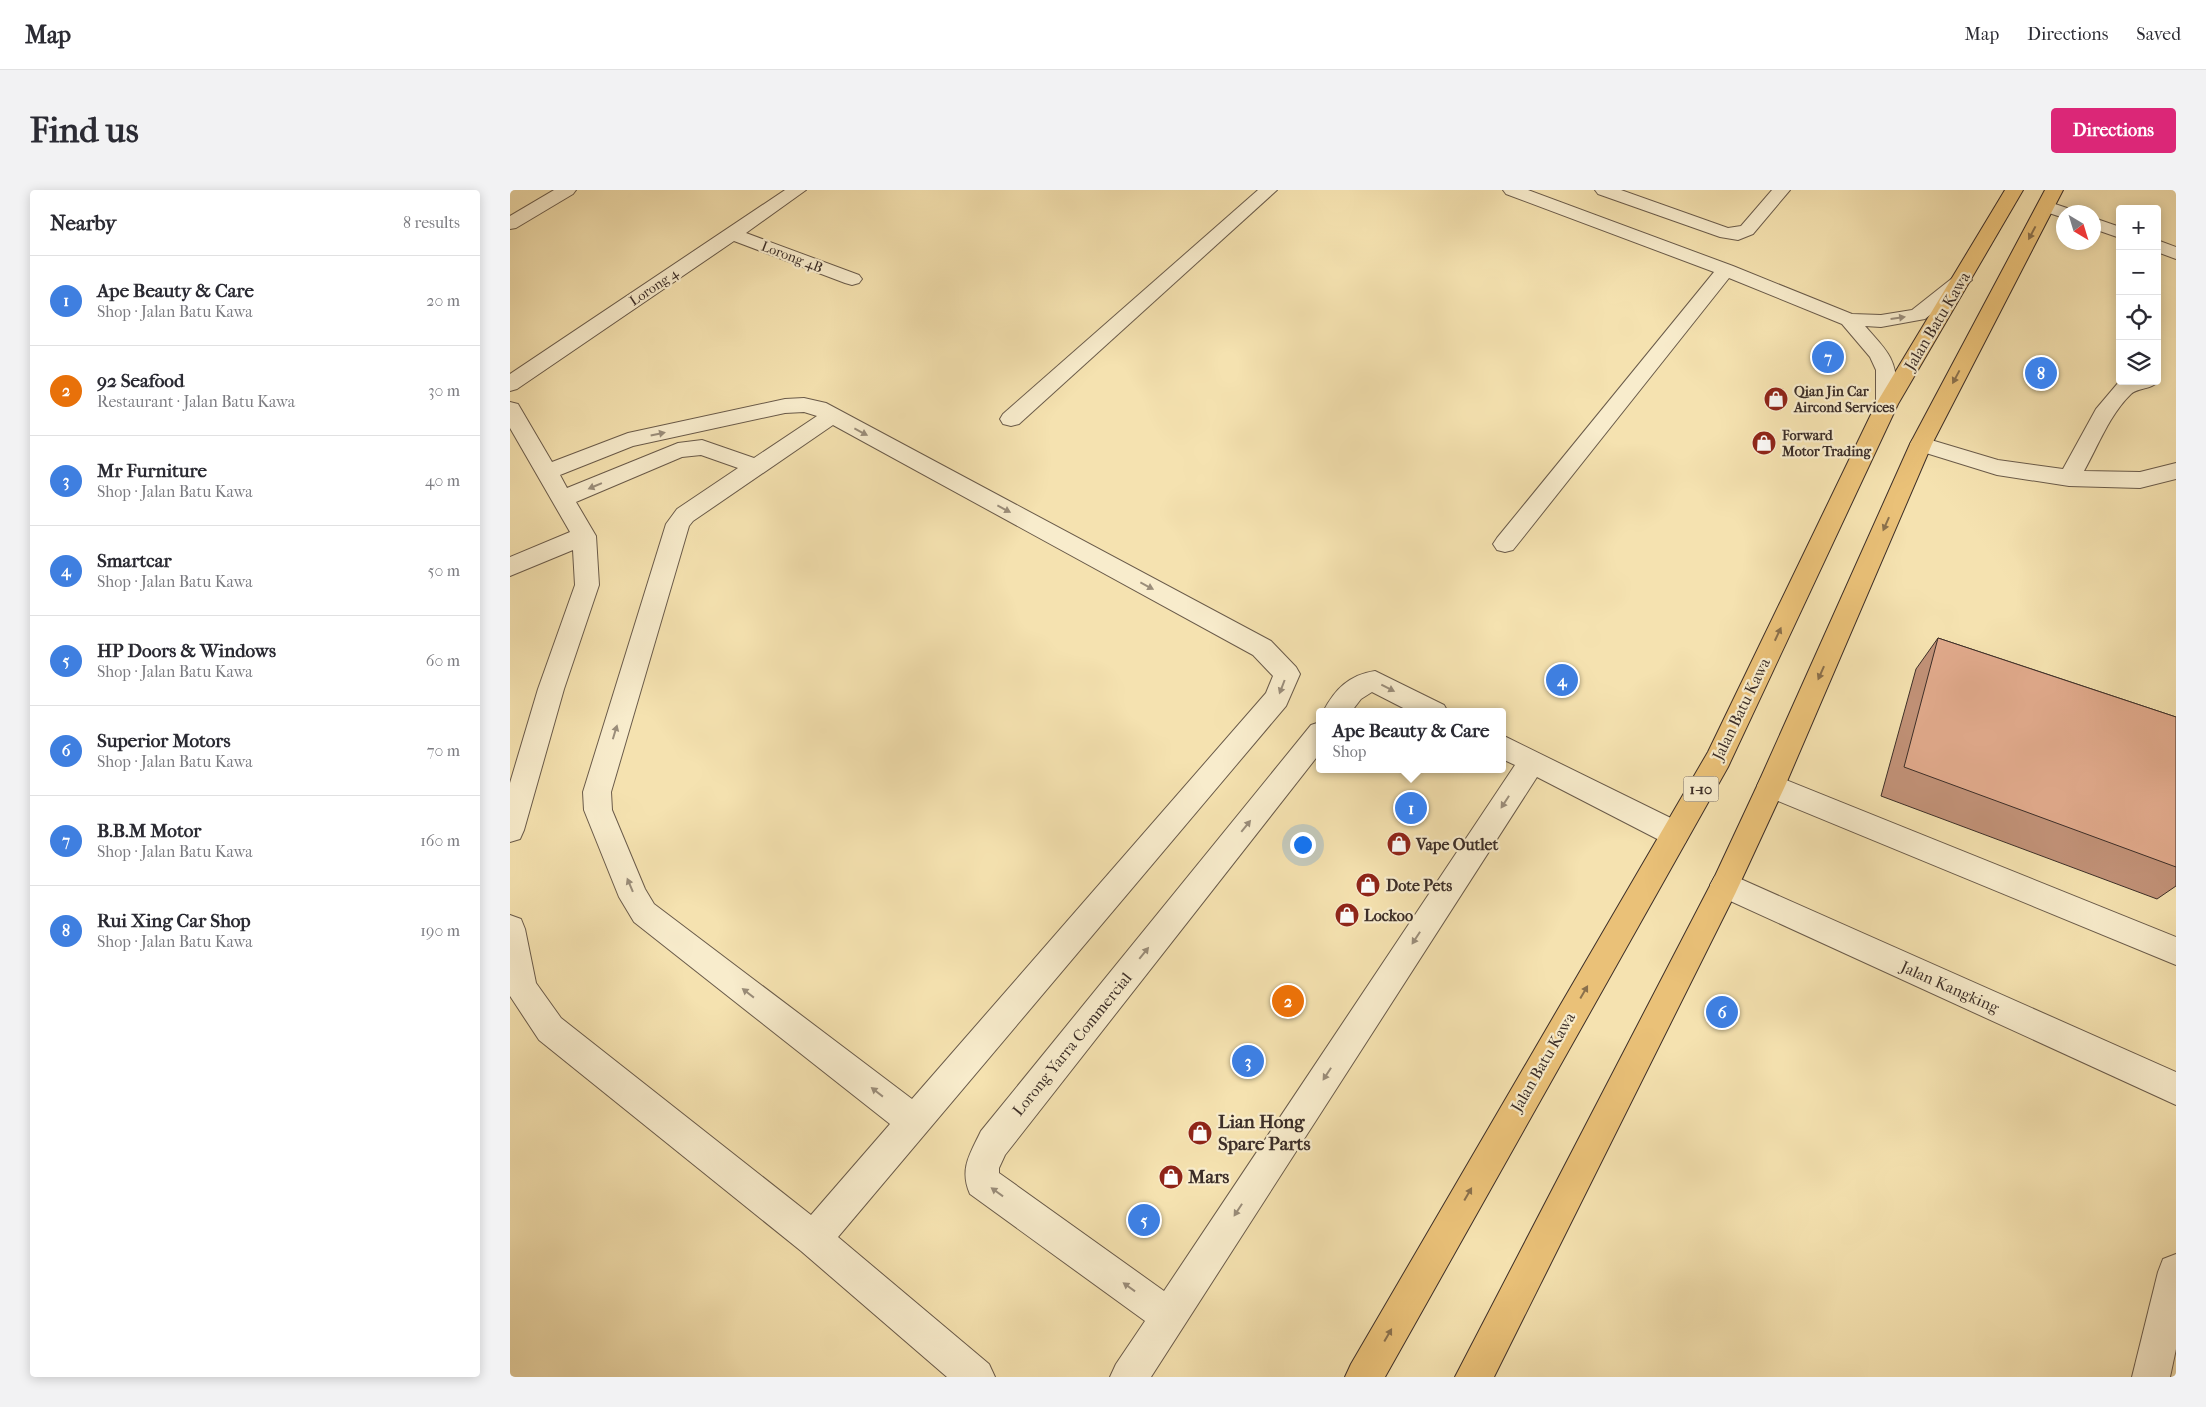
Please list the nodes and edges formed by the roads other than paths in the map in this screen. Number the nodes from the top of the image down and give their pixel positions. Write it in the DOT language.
graph roads {
  1 [pos="567,190"];
  2 [pos="797,190"];
  3 [pos="1268,190"];
  4 [pos="1512,190"];
  5 [pos="1604,190"];
  6 [pos="1781,190"];
  7 [pos="2014,190"];
  8 [pos="2054,203"];
  9 [pos="510,224"];
  10 [pos="2101,225"];
  11 [pos="2116,231"];
  12 [pos="732,234"];
  13 [pos="2161,247"];
  14 [pos="2176,253"];
  15 [pos="1726,270"];
  16 [pos="852,280"];
  17 [pos="1962,280"];
  18 [pos="1849,320"];
  19 [pos="510,384"];
  20 [pos="2136,385"];
  21 [pos="1887,404"];
  22 [pos="510,409"];
  23 [pos="832,416"];
  24 [pos="1011,419"];
  25 [pos="1921,444"];
  26 [pos="757,467"];
  27 [pos="2176,471"];
  28 [pos="547,472"];
  29 [pos="2069,478"];
  30 [pos="563,499"];
  31 [pos="584,536"];
  32 [pos="1505,544"];
  33 [pos="510,567"];
  34 [pos="1340,708"];
  35 [pos="1427,708"];
  36 [pos="1316,738"];
  37 [pos="1506,748"];
  38 [pos="1532,762"];
  39 [pos="1771,786"];
  40 [pos="510,830"];
  41 [pos="1675,834"];
  42 [pos="1725,885"];
  43 [pos="510,929"];
  44 [pos="2176,951"];
  45 [pos="2176,1089"];
  46 [pos="915,1122"];
  47 [pos="813,1239"];
  48 [pos="2176,1272"];
  49 [pos="1168,1316"];
  50 [pos="976,1377"];
  51 [pos="1129,1377"];
  52 [pos="1364,1377"];
  53 [pos="1474,1377"];
  54 [pos="2151,1377"];
  1 -- 9 [label="street"];
  2 -- 12 [label="street, Lorong 4"];
  3 -- 24 [label="street"];
  4 -- 15 [label="street"];
  5 -- 6 [label="street"];
  7 -- 17 [label="highway, Jalan Batu Kawa / 1-10"];
  8 -- 25 [label="highway, one-way"];
  10 -- 11 [label="street"];
  12 -- 16 [label="street, Lorong 4B"];
  12 -- 19 [label="street, Lorong 4"];
  13 -- 14 [label="street"];
  15 -- 18 [label="street"];
  15 -- 32 [label="street"];
  18 -- 17 [label="street, one-way"];
  17 -- 21 [label="highway, Jalan Batu Kawa / 1-10"];
  18 -- 21 [label="street"];
  20 -- 29 [label="street"];
  41 -- 21 [label="highway, Jalan Batu Kawa / 1-10, one-way"];
  22 -- 28 [label="street"];
  23 -- 26 [label="street"];
  28 -- 23 [label="street, one-way"];
  23 -- 46 [label="street, one-way"];
  25 -- 29 [label="street"];
  25 -- 39 [label="highway, one-way"];
  26 -- 30 [label="street, one-way"];
  46 -- 26 [label="street, one-way"];
  27 -- 29 [label="street"];
  28 -- 30 [label="street"];
  30 -- 31 [label="street"];
  31 -- 33 [label="street"];
  31 -- 40 [label="street"];
  34 -- 35 [label="street, one-way"];
  49 -- 36 [label="street, Lorong Yarra Commercial, one-way"];
  37 -- 38 [label="street"];
  38 -- 41 [label="street"];
  38 -- 49 [label="street, one-way"];
  39 -- 42 [label="highway"];
  39 -- 44 [label="street"];
  52 -- 41 [label="highway, Jalan Batu Kawa / 1-10, one-way"];
  42 -- 45 [label="street, Jalan Kangking"];
  42 -- 53 [label="highway"];
  43 -- 47 [label="street"];
  46 -- 47 [label="street"];
  47 -- 50 [label="street"];
  48 -- 54 [label="street"];
  49 -- 51 [label="street"];
}
